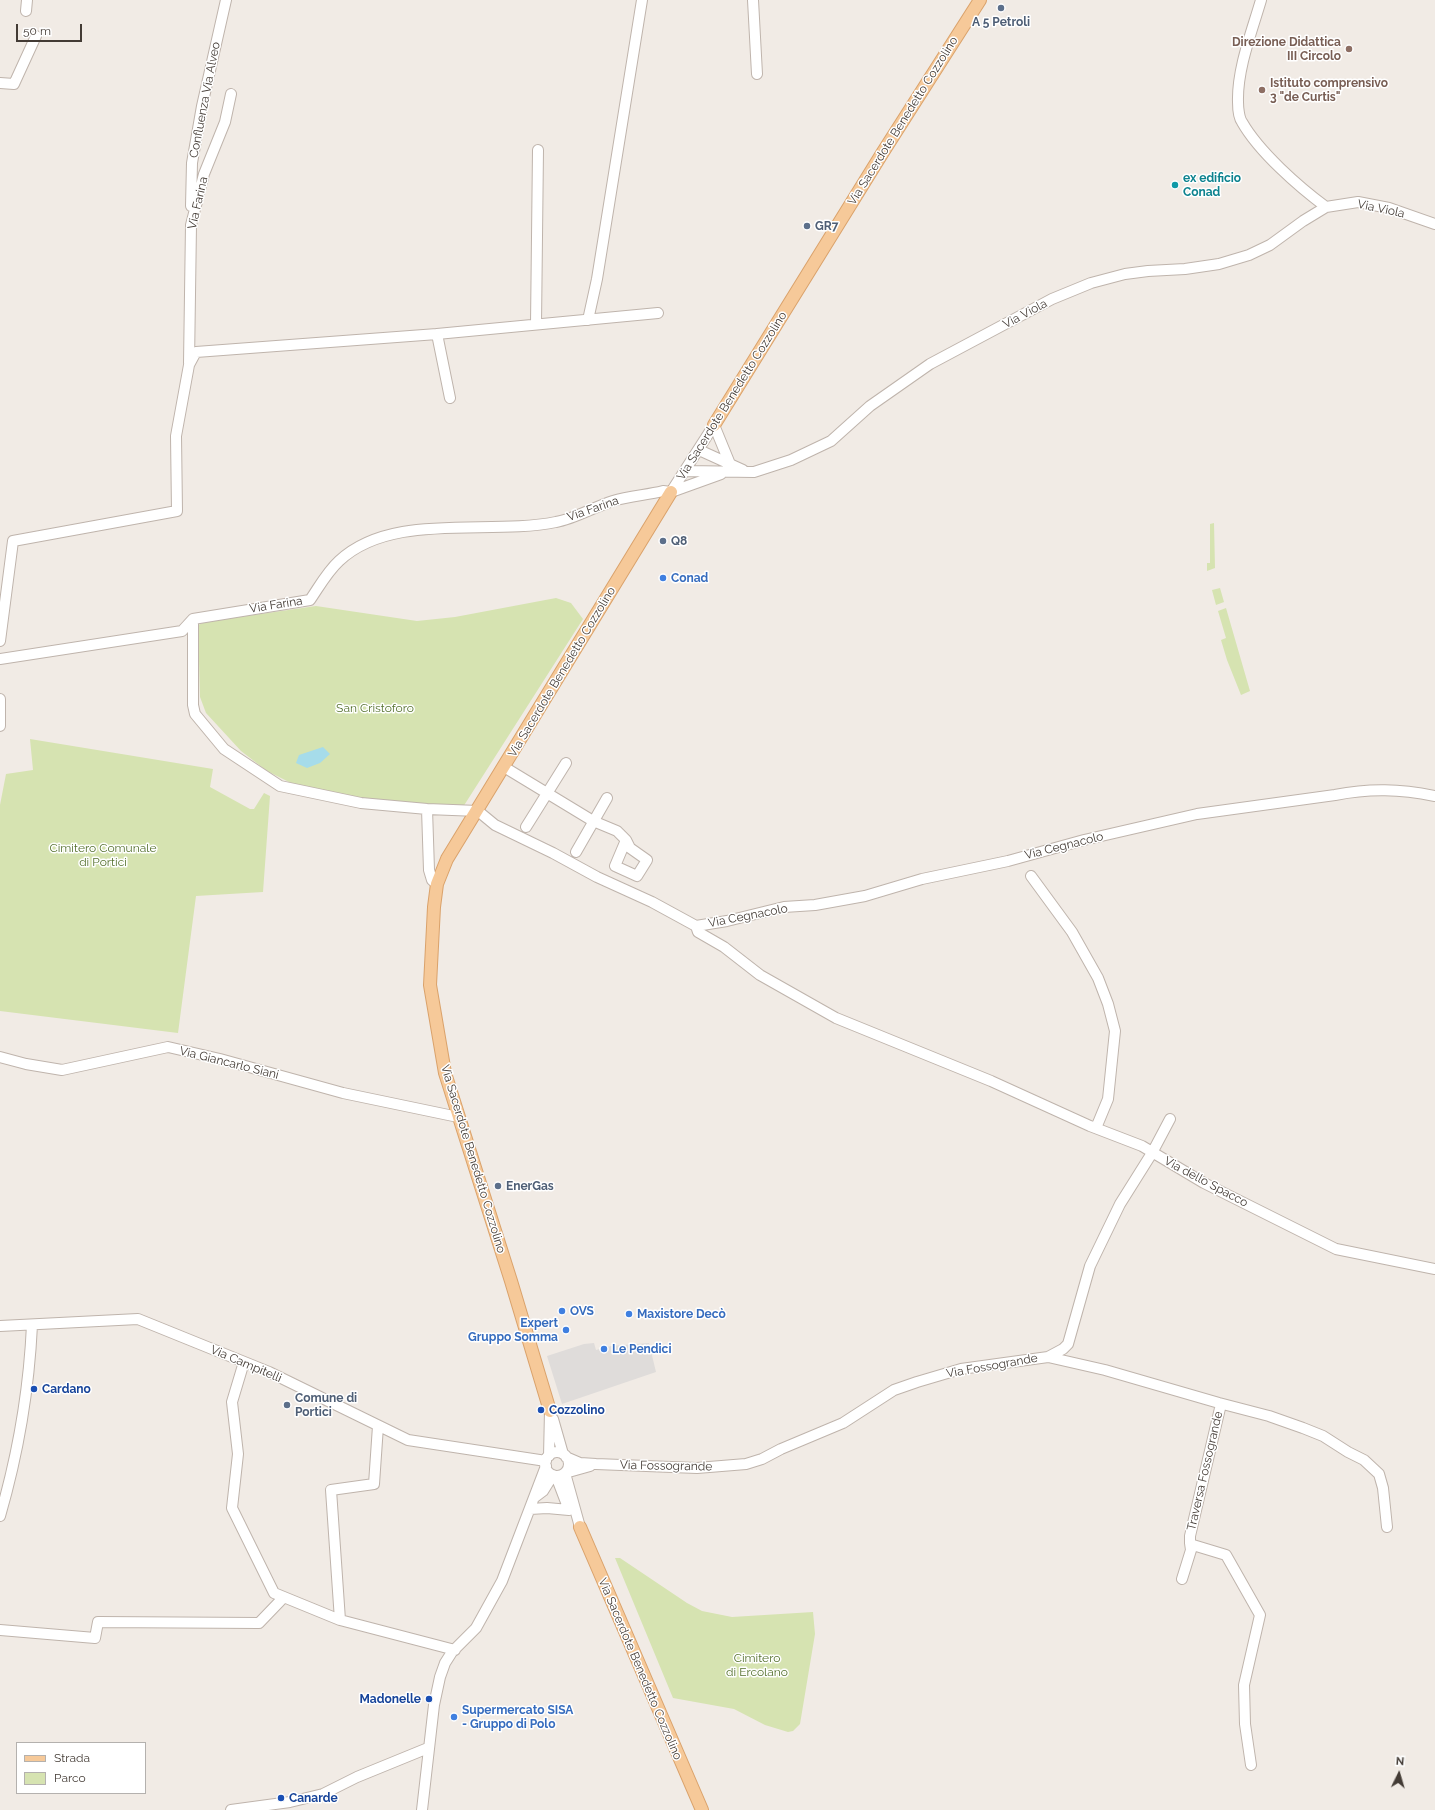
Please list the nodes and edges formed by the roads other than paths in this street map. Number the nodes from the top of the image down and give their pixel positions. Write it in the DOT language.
graph roads {
  1 [pos="27,0"];
  2 [pos="226,0"];
  3 [pos="642,0"];
  4 [pos="753,0"];
  5 [pos="980,0"];
  6 [pos="1261,0"];
  7 [pos="26,11"];
  8 [pos="36,36"];
  9 [pos="757,74"];
  10 [pos="0,83"];
  11 [pos="231,94"];
  12 [pos="538,150"];
  13 [pos="1326,207"];
  14 [pos="1435,224"];
  15 [pos="191,225"];
  16 [pos="658,313"];
  17 [pos="588,320"];
  18 [pos="536,324"];
  19 [pos="437,334"];
  20 [pos="189,365"];
  21 [pos="450,398"];
  22 [pos="714,425"];
  23 [pos="699,450"];
  24 [pos="728,468"];
  25 [pos="686,471"];
  26 [pos="671,492"];
  27 [pos="193,618"];
  28 [pos="0,641"];
  29 [pos="0,659"];
  30 [pos="0,699"];
  31 [pos="0,726"];
  32 [pos="566,763"];
  33 [pos="504,767"];
  34 [pos="546,793"];
  35 [pos="1435,796"];
  36 [pos="606,798"];
  37 [pos="427,809"];
  38 [pos="478,811"];
  39 [pos="592,821"];
  40 [pos="526,827"];
  41 [pos="626,840"];
  42 [pos="576,852"];
  43 [pos="1031,876"];
  44 [pos="437,884"];
  45 [pos="696,926"];
  46 [pos="0,1057"];
  47 [pos="458,1117"];
  48 [pos="1170,1119"];
  49 [pos="1096,1128"];
  50 [pos="1152,1153"];
  51 [pos="1435,1270"];
  52 [pos="32,1325"];
  53 [pos="0,1326"];
  54 [pos="1048,1357"];
  55 [pos="244,1362"];
  56 [pos="1221,1404"];
  57 [pos="550,1411"];
  58 [pos="378,1426"];
  59 [pos="565,1456"];
  60 [pos="547,1461"];
  61 [pos="596,1464"];
  62 [pos="558,1475"];
  63 [pos="535,1497"];
  64 [pos="530,1509"];
  65 [pos="570,1510"];
  66 [pos="0,1516"];
  67 [pos="580,1527"];
  68 [pos="1387,1527"];
  69 [pos="1190,1543"];
  70 [pos="1182,1580"];
  71 [pos="284,1597"];
  72 [pos="340,1620"];
  73 [pos="0,1630"];
  74 [pos="455,1650"];
  75 [pos="428,1748"];
  76 [pos="1251,1765"];
  77 [pos="231,1810"];
  78 [pos="422,1810"];
  79 [pos="702,1810"];
  1 -- 7 [label="street"];
  2 -- 15 [label="street, Confluenza Via Alveo"];
  3 -- 17 [label="street"];
  4 -- 9 [label="street"];
  5 -- 22 [label="main road, Via Sacerdote Benedetto Cozzolino"];
  6 -- 13 [label="street"];
  8 -- 10 [label="street"];
  11 -- 15 [label="street, Via Farina"];
  12 -- 18 [label="street"];
  13 -- 14 [label="street, Via Viola"];
  13 -- 24 [label="street, Via Viola"];
  15 -- 20 [label="street, Via Farina"];
  16 -- 17 [label="street"];
  17 -- 18 [label="street"];
  18 -- 19 [label="street"];
  19 -- 20 [label="street"];
  19 -- 21 [label="street"];
  20 -- 28 [label="street, Via Farina"];
  22 -- 23 [label="street, Via Sacerdote Benedetto Cozzolino"];
  22 -- 24 [label="street"];
  23 -- 24 [label="street, Via Viola"];
  23 -- 25 [label="street, Via Sacerdote Benedetto Cozzolino"];
  24 -- 25 [label="street, Via Viola"];
  24 -- 26 [label="street"];
  25 -- 26 [label="street, Via Sacerdote Benedetto Cozzolino"];
  26 -- 27 [label="street, Via Farina"];
  26 -- 33 [label="main road, Via Sacerdote Benedetto Cozzolino"];
  27 -- 29 [label="street"];
  27 -- 37 [label="street"];
  30 -- 31 [label="street"];
  32 -- 34 [label="street"];
  33 -- 34 [label="street"];
  33 -- 38 [label="main road, Via Sacerdote Benedetto Cozzolino"];
  34 -- 39 [label="street"];
  34 -- 40 [label="street"];
  35 -- 45 [label="street, Via Cegnacolo"];
  36 -- 39 [label="street"];
  37 -- 38 [label="street"];
  37 -- 44 [label="street"];
  38 -- 44 [label="main road, Via Sacerdote Benedetto Cozzolino"];
  38 -- 45 [label="street, Via Cegnacolo"];
  39 -- 41 [label="street"];
  39 -- 42 [label="street"];
  43 -- 49 [label="street"];
  44 -- 47 [label="main road, Via Sacerdote Benedetto Cozzolino"];
  45 -- 49 [label="street, Via Cegnacolo"];
  46 -- 47 [label="street, Via Giancarlo Siani"];
  47 -- 57 [label="main road, Via Sacerdote Benedetto Cozzolino"];
  48 -- 50 [label="street"];
  49 -- 50 [label="street, Via Cegnacolo"];
  50 -- 51 [label="street, Via dello Spacco"];
  50 -- 54 [label="street, Via dello Spacco"];
  52 -- 53 [label="street, Via Campitelli"];
  52 -- 55 [label="street, Via Campitelli"];
  52 -- 66 [label="street"];
  54 -- 56 [label="street, Via Fossogrande"];
  54 -- 61 [label="street, Via Fossogrande"];
  55 -- 58 [label="street, Via Campitelli"];
  55 -- 71 [label="street"];
  56 -- 68 [label="street, Via Fossogrande"];
  56 -- 69 [label="street, Traversa Fossogrande"];
  57 -- 59 [label="street, Via Sacerdote Benedetto Cozzolino"];
  57 -- 60 [label="street, Via Sacerdote Benedetto Cozzolino"];
  58 -- 60 [label="street, Via Campitelli"];
  58 -- 72 [label="street"];
  59 -- 60 [label="street"];
  59 -- 61 [label="street"];
  59 -- 62 [label="street, Via Sacerdote Benedetto Cozzolino"];
  60 -- 62 [label="street, Via Sacerdote Benedetto Cozzolino"];
  60 -- 63 [label="street"];
  61 -- 62 [label="street"];
  62 -- 63 [label="street"];
  62 -- 65 [label="street, Via Sacerdote Benedetto Cozzolino"];
  62 -- 67 [label="street, Via Sacerdote Benedetto Cozzolino"];
  63 -- 64 [label="street"];
  64 -- 65 [label="street"];
  64 -- 74 [label="street"];
  65 -- 67 [label="street, Via Sacerdote Benedetto Cozzolino"];
  67 -- 79 [label="main road, Via Sacerdote Benedetto Cozzolino"];
  69 -- 70 [label="street"];
  69 -- 76 [label="street, Traversa Fossogrande"];
  71 -- 72 [label="street"];
  71 -- 73 [label="street"];
  72 -- 74 [label="street"];
  74 -- 75 [label="street"];
  75 -- 77 [label="street"];
  75 -- 78 [label="street"];
}
